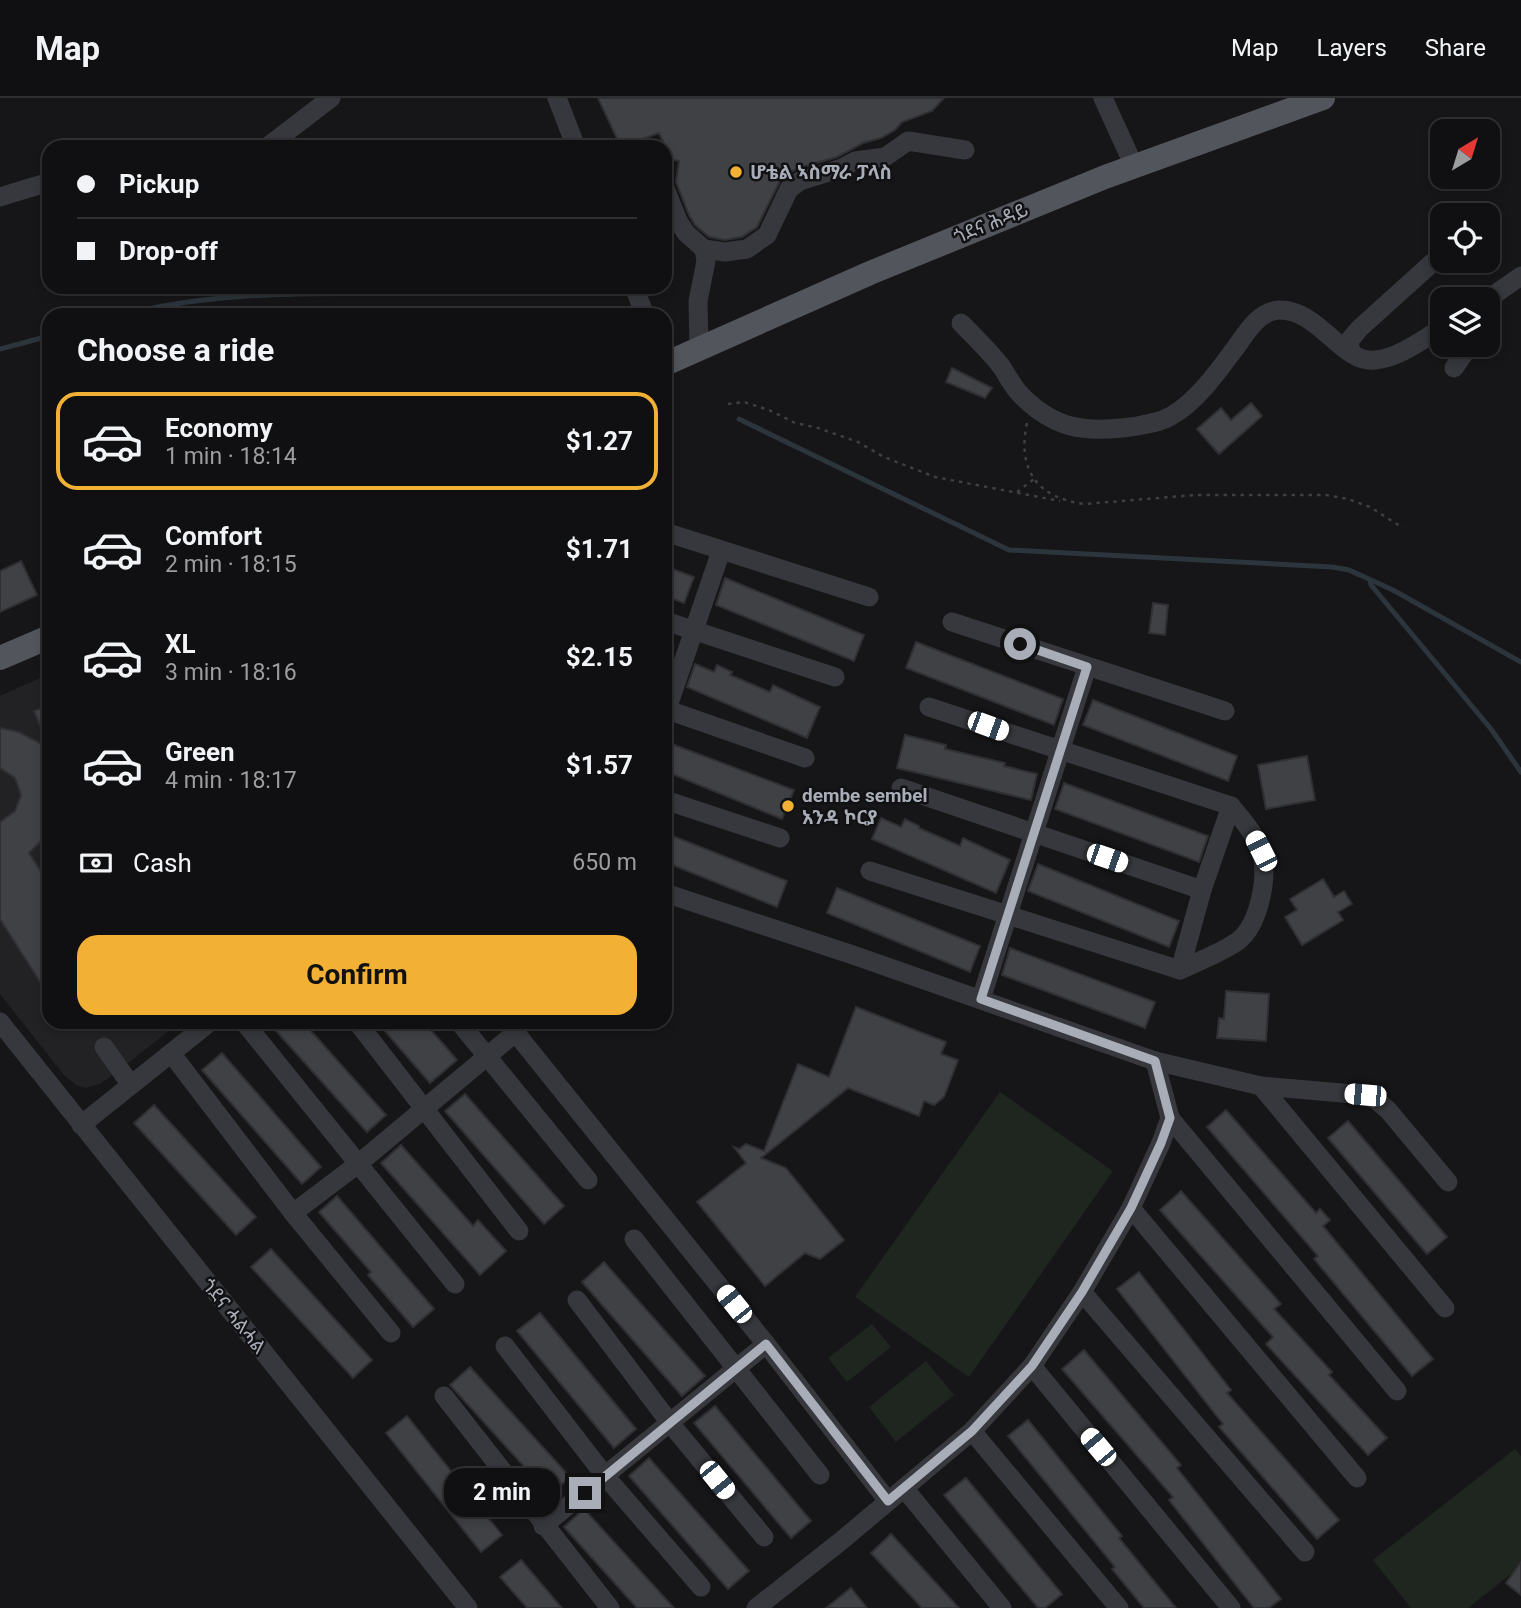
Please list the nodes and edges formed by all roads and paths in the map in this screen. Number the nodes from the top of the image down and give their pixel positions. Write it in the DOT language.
graph roads {
  1 [pos="331,98"];
  2 [pos="556,98"];
  3 [pos="1103,98"];
  4 [pos="1323,98"];
  5 [pos="276,140"];
  6 [pos="573,140"];
  7 [pos="965,150"];
  8 [pos="1134,166"];
  9 [pos="42,184"];
  10 [pos="0,197"];
  11 [pos="672,204"];
  12 [pos="708,254"];
  13 [pos="1430,265"];
  14 [pos="1520,279"];
  15 [pos="1500,292"];
  16 [pos="1371,317"];
  17 [pos="961,323"];
  18 [pos="1315,323"];
  19 [pos="1430,335"];
  20 [pos="699,349"];
  21 [pos="1352,353"];
  22 [pos="1462,357"];
  23 [pos="672,360"];
  24 [pos="1454,368"];
  25 [pos="729,404"];
  26 [pos="1035,406"];
  27 [pos="1034,480"];
  28 [pos="1015,493"];
  29 [pos="1067,502"];
  30 [pos="1403,528"];
  31 [pos="672,534"];
  32 [pos="721,551"];
  33 [pos="869,597"];
  34 [pos="952,622"];
  35 [pos="672,623"];
  36 [pos="695,631"];
  37 [pos="42,640"];
  38 [pos="0,658"];
  39 [pos="1087,667"];
  40 [pos="835,677"];
  41 [pos="672,694"];
  42 [pos="929,707"];
  43 [pos="1225,711"];
  44 [pos="672,713"];
  45 [pos="1061,750"];
  46 [pos="805,758"];
  47 [pos="901,788"];
  48 [pos="672,802"];
  49 [pos="1231,806"];
  50 [pos="1035,833"];
  51 [pos="780,838"];
  52 [pos="870,872"];
  53 [pos="1202,890"];
  54 [pos="672,895"];
  55 [pos="1008,917"];
  56 [pos="1180,970"];
  57 [pos="981,999"];
  58 [pos="0,1023"];
  59 [pos="201,1029"];
  60 [pos="250,1029"];
  61 [pos="362,1029"];
  62 [pos="464,1029"];
  63 [pos="510,1029"];
  64 [pos="512,1029"];
  65 [pos="104,1047"];
  66 [pos="171,1053"];
  67 [pos="485,1057"];
  68 [pos="1155,1061"];
  69 [pos="131,1085"];
  70 [pos="1261,1086"];
  71 [pos="424,1109"];
  72 [pos="1170,1118"];
  73 [pos="81,1125"];
  74 [pos="358,1164"];
  75 [pos="588,1180"];
  76 [pos="1448,1182"];
  77 [pos="1131,1208"];
  78 [pos="293,1213"];
  79 [pos="519,1231"];
  80 [pos="634,1239"];
  81 [pos="455,1284"];
  82 [pos="1082,1292"];
  83 [pos="577,1300"];
  84 [pos="1445,1308"];
  85 [pos="391,1333"];
  86 [pos="766,1344"];
  87 [pos="505,1346"];
  88 [pos="1032,1366"];
  89 [pos="736,1369"];
  90 [pos="1397,1391"];
  91 [pos="444,1396"];
  92 [pos="670,1423"];
  93 [pos="972,1431"];
  94 [pos="820,1475"];
  95 [pos="606,1477"];
  96 [pos="1357,1478"];
  97 [pos="904,1488"];
  98 [pos="888,1501"];
  99 [pos="543,1526"];
  100 [pos="764,1537"];
  101 [pos="1305,1552"];
  102 [pos="701,1587"];
  103 [pos="468,1608"];
  104 [pos="610,1608"];
  105 [pos="756,1608"];
  106 [pos="1002,1608"];
  107 [pos="1119,1608"];
  108 [pos="1231,1608"];
  1 -- 5 [label="street"];
  2 -- 6 [label="street"];
  3 -- 8 [label="street"];
  4 -- 8 [label="main road, ጎደና ሕዳይ"];
  7 -- 12 [label="street"];
  8 -- 20 [label="main road, ጎደና ሕዳይ"];
  9 -- 10 [label="street"];
  11 -- 12 [label="street"];
  12 -- 20 [label="street"];
  13 -- 16 [label="street"];
  14 -- 15 [label="street"];
  16 -- 18 [label="street"];
  16 -- 21 [label="street"];
  17 -- 26 [label="street"];
  18 -- 21 [label="street"];
  18 -- 26 [label="street"];
  19 -- 21 [label="street"];
  20 -- 23 [label="main road, ጎደና ሕዳይ"];
  22 -- 24 [label="street"];
  25 -- 28 [label="path"];
  26 -- 27 [label="path"];
  27 -- 28 [label="path"];
  27 -- 29 [label="path"];
  28 -- 29 [label="path"];
  29 -- 30 [label="path"];
  31 -- 32 [label="street"];
  32 -- 33 [label="street"];
  32 -- 36 [label="street"];
  34 -- 39 [label="street"];
  35 -- 36 [label="street"];
  36 -- 40 [label="street"];
  36 -- 41 [label="street"];
  37 -- 38 [label="main road"];
  39 -- 43 [label="street"];
  39 -- 45 [label="street"];
  42 -- 45 [label="street"];
  44 -- 46 [label="street"];
  45 -- 49 [label="street"];
  45 -- 50 [label="street"];
  47 -- 50 [label="street"];
  48 -- 51 [label="street"];
  49 -- 53 [label="street"];
  49 -- 56 [label="street"];
  50 -- 53 [label="street"];
  50 -- 55 [label="street"];
  52 -- 55 [label="street"];
  53 -- 56 [label="street"];
  54 -- 57 [label="street"];
  55 -- 56 [label="street"];
  55 -- 57 [label="street"];
  57 -- 68 [label="street"];
  58 -- 73 [label="street, ጎደና ሓልሓል"];
  59 -- 66 [label="street"];
  60 -- 74 [label="street"];
  61 -- 71 [label="street"];
  62 -- 67 [label="street"];
  63 -- 67 [label="street"];
  64 -- 86 [label="street"];
  65 -- 69 [label="street"];
  66 -- 69 [label="street"];
  66 -- 78 [label="street"];
  67 -- 71 [label="street"];
  67 -- 75 [label="street"];
  68 -- 70 [label="street"];
  68 -- 72 [label="street"];
  69 -- 73 [label="street"];
  70 -- 76 [label="street"];
  70 -- 84 [label="street"];
  71 -- 74 [label="street"];
  71 -- 79 [label="street"];
  72 -- 77 [label="street"];
  72 -- 90 [label="street"];
  73 -- 103 [label="street, ጎደና ሓልሓል"];
  74 -- 78 [label="street"];
  74 -- 81 [label="street"];
  77 -- 82 [label="street"];
  77 -- 96 [label="street"];
  78 -- 85 [label="street"];
  80 -- 89 [label="street"];
  82 -- 88 [label="street"];
  82 -- 101 [label="street"];
  83 -- 92 [label="street"];
  86 -- 89 [label="street"];
  86 -- 98 [label="street"];
  87 -- 95 [label="street"];
  88 -- 93 [label="street"];
  88 -- 108 [label="street"];
  89 -- 92 [label="street"];
  89 -- 94 [label="street"];
  91 -- 99 [label="street"];
  92 -- 95 [label="street"];
  92 -- 100 [label="street"];
  93 -- 97 [label="street"];
  93 -- 107 [label="street"];
  95 -- 99 [label="street"];
  95 -- 102 [label="street"];
  97 -- 98 [label="street"];
  97 -- 106 [label="street"];
  98 -- 105 [label="street"];
  99 -- 104 [label="street"];
}
